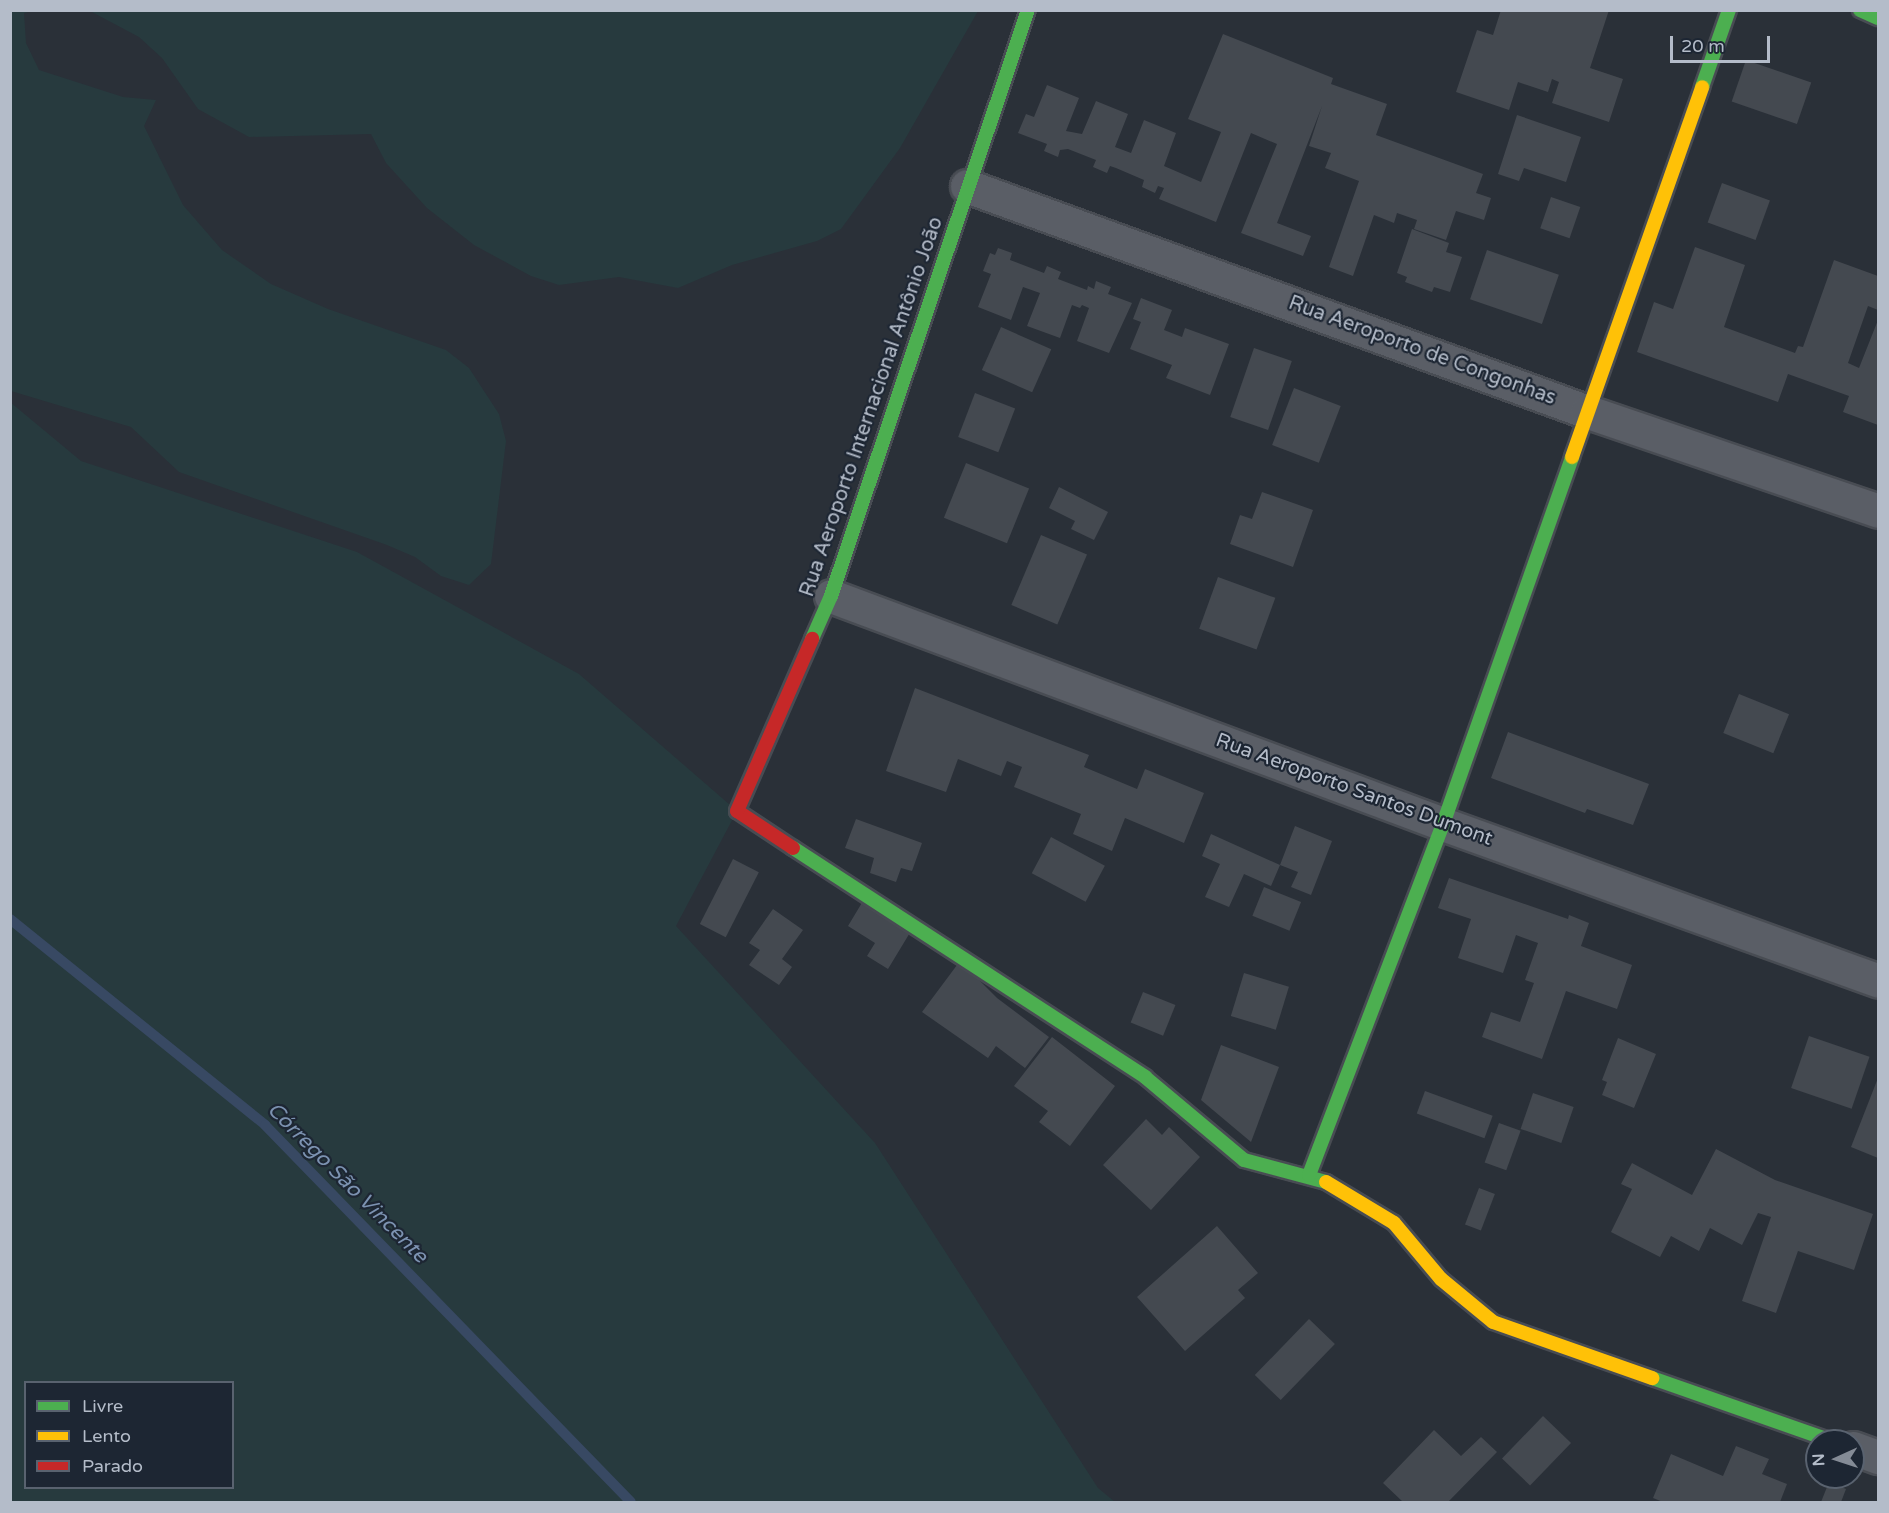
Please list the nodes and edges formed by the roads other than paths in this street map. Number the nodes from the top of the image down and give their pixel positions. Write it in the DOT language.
graph roads {
  1 [pos="1028,10"];
  2 [pos="1729,10"];
  3 [pos="1860,10"];
  4 [pos="1878,18"];
  5 [pos="967,186"];
  6 [pos="1588,412"];
  7 [pos="1878,512"];
  8 [pos="831,596"];
  9 [pos="1443,824"];
  10 [pos="1878,981"];
  11 [pos="1309,1175"];
  12 [pos="1805,1431"];
  1 -- 5 [label="street, Rua Aeroporto Internacional Antônio João"];
  2 -- 6 [label="street"];
  3 -- 4 [label="street"];
  5 -- 6 [label="street, Rua Aeroporto de Congonhas"];
  5 -- 8 [label="street, Rua Aeroporto Internacional Antônio João"];
  6 -- 7 [label="street, Rua Aeroporto de Congonhas"];
  6 -- 9 [label="street"];
  8 -- 9 [label="street, Rua Aeroporto Santos Dumont"];
  8 -- 11 [label="street, Rua Aeroporto Internacional Antônio João"];
  9 -- 10 [label="street, Rua Aeroporto Santos Dumont"];
  9 -- 11 [label="street"];
  11 -- 12 [label="street"];
}
